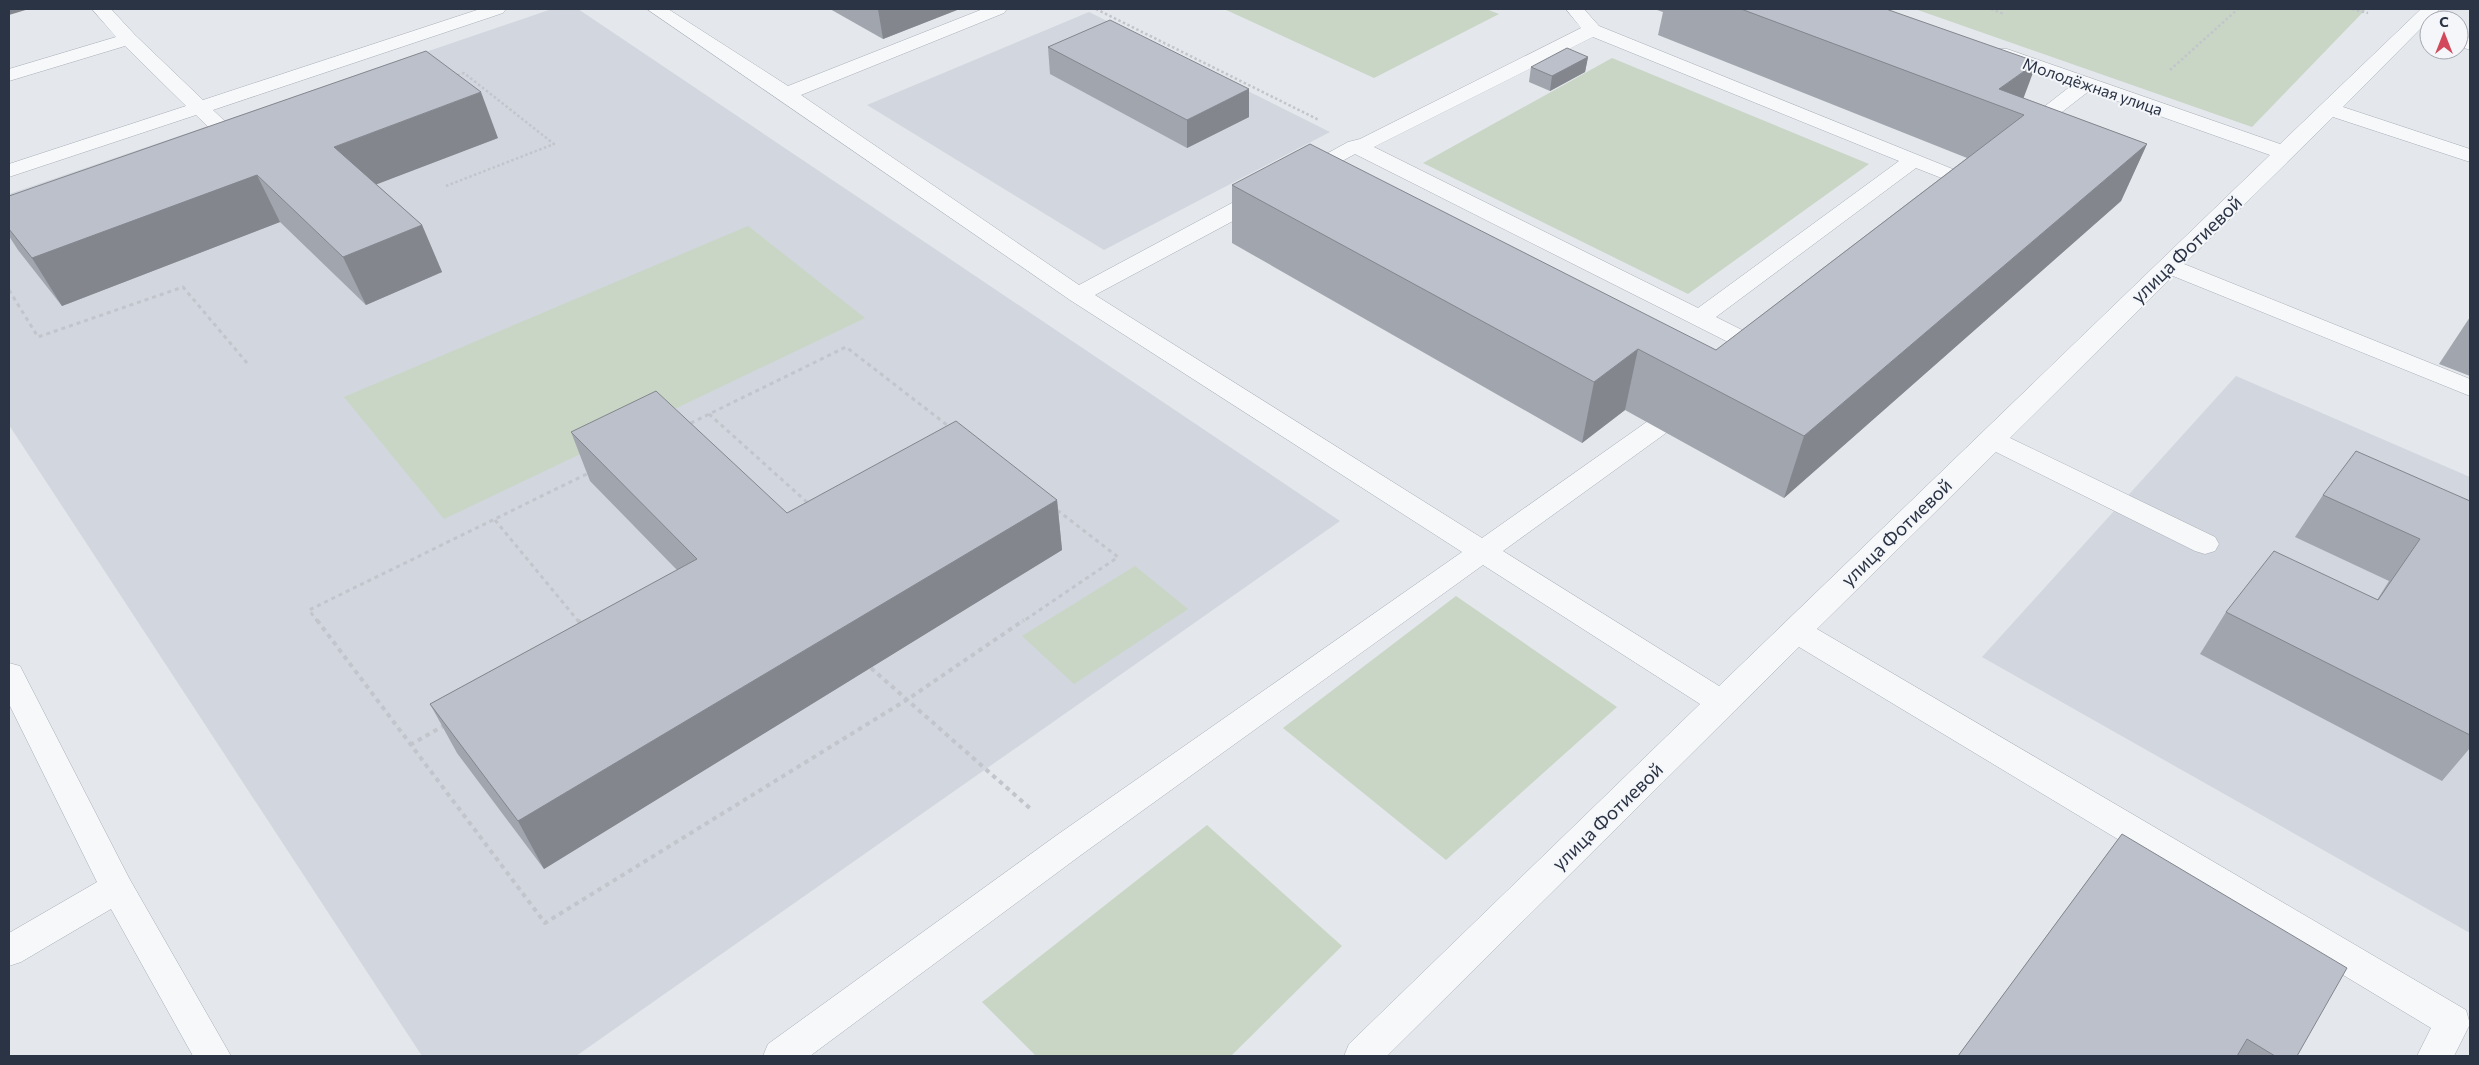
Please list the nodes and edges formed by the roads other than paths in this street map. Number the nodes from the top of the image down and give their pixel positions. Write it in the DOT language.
graph roads {
  1 [pos="101,9"];
  2 [pos="497,9"];
  3 [pos="656,9"];
  4 [pos="998,9"];
  5 [pos="1575,9"];
  6 [pos="2419,27"];
  7 [pos="1592,30"];
  8 [pos="128,40"];
  9 [pos="1985,48"];
  10 [pos="9,74"];
  11 [pos="2087,83"];
  12 [pos="786,94"];
  13 [pos="198,108"];
  14 [pos="2329,108"];
  15 [pos="2012,141"];
  16 [pos="1361,145"];
  17 [pos="2285,153"];
  18 [pos="223,155"];
  19 [pos="2470,156"];
  20 [pos="1914,160"];
  21 [pos="1983,164"];
  22 [pos="9,171"];
  23 [pos="2168,266"];
  24 [pos="1078,295"];
  25 [pos="1700,318"];
  26 [pos="1730,370"];
  27 [pos="2470,388"];
  28 [pos="1657,428"];
  29 [pos="1991,439"];
  30 [pos="2205,544"];
  31 [pos="1483,552"];
  32 [pos="1796,631"];
  33 [pos="9,674"];
  34 [pos="1722,703"];
  35 [pos="118,888"];
  36 [pos="9,951"];
  37 [pos="213,1056"];
  38 [pos="781,1056"];
  39 [pos="1362,1056"];
  40 [pos="2435,1056"];
  1 -- 8 [label="street"];
  2 -- 13 [label="street"];
  3 -- 12 [label="street"];
  4 -- 12 [label="street"];
  5 -- 7 [label="street"];
  6 -- 14 [label="street, улица Фотиевой"];
  7 -- 16 [label="street"];
  7 -- 20 [label="street"];
  8 -- 10 [label="street"];
  8 -- 13 [label="street"];
  9 -- 11 [label="street, Молодёжная улица"];
  11 -- 15 [label="street"];
  11 -- 17 [label="street, Молодёжная улица"];
  12 -- 24 [label="street"];
  13 -- 18 [label="street"];
  13 -- 22 [label="street"];
  14 -- 17 [label="street, улица Фотиевой"];
  14 -- 19 [label="street"];
  16 -- 24 [label="street"];
  16 -- 25 [label="street"];
  17 -- 23 [label="street, улица Фотиевой"];
  20 -- 21 [label="street"];
  20 -- 25 [label="street"];
  23 -- 27 [label="street"];
  23 -- 29 [label="street, улица Фотиевой"];
  24 -- 31 [label="street"];
  25 -- 26 [label="street"];
  28 -- 31 [label="street"];
  29 -- 30 [label="street"];
  29 -- 32 [label="street, улица Фотиевой"];
  31 -- 34 [label="street"];
  31 -- 38 [label="street"];
  32 -- 34 [label="street, улица Фотиевой"];
  32 -- 40 [label="street"];
  33 -- 35 [label="street"];
  34 -- 39 [label="street, улица Фотиевой"];
  35 -- 36 [label="street"];
  35 -- 37 [label="street"];
}
